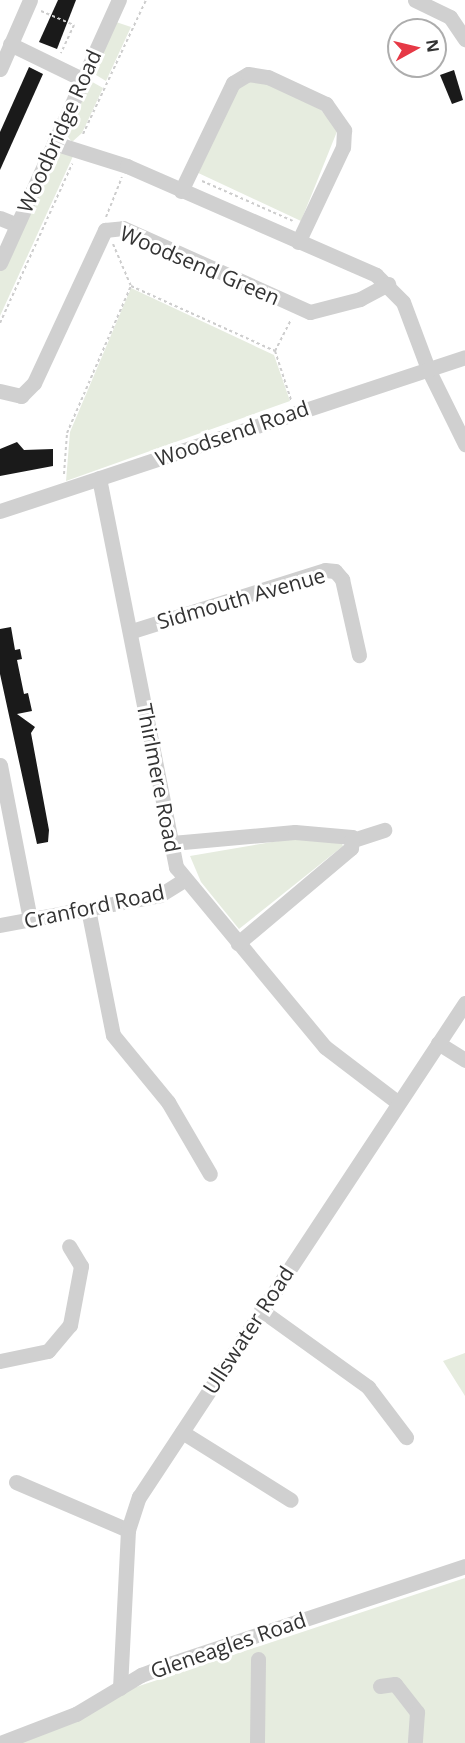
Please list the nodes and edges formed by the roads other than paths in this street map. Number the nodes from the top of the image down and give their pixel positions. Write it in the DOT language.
graph roads {
  1 [pos="119,0"];
  2 [pos="415,0"];
  3 [pos="29,3"];
  4 [pos="465,37"];
  5 [pos="10,44"];
  6 [pos="0,69"];
  7 [pos="82,79"];
  8 [pos="54,143"];
  9 [pos="181,191"];
  10 [pos="0,218"];
  11 [pos="17,225"];
  12 [pos="298,242"];
  13 [pos="0,263"];
  14 [pos="388,284"];
  15 [pos="465,357"];
  16 [pos="428,369"];
  17 [pos="0,391"];
  18 [pos="465,444"];
  19 [pos="99,478"];
  20 [pos="0,511"];
  21 [pos="132,631"];
  22 [pos="358,655"];
  23 [pos="0,765"];
  24 [pos="384,830"];
  25 [pos="353,840"];
  26 [pos="172,843"];
  27 [pos="184,880"];
  28 [pos="88,909"];
  29 [pos="30,919"];
  30 [pos="0,925"];
  31 [pos="238,943"];
  32 [pos="465,1003"];
  33 [pos="438,1043"];
  34 [pos="465,1060"];
  35 [pos="396,1101"];
  36 [pos="210,1174"];
  37 [pos="69,1246"];
  38 [pos="261,1310"];
  39 [pos="0,1361"];
  40 [pos="182,1432"];
  41 [pos="406,1437"];
  42 [pos="15,1482"];
  43 [pos="291,1500"];
  44 [pos="128,1530"];
  45 [pos="465,1566"];
  46 [pos="258,1659"];
  47 [pos="380,1686"];
  48 [pos="120,1688"];
  49 [pos="0,1743"];
  50 [pos="257,1743"];
  51 [pos="415,1743"];
  1 -- 7 [label="street, Woodbridge Road"];
  2 -- 4 [label="street"];
  3 -- 5 [label="street"];
  5 -- 6 [label="street"];
  5 -- 7 [label="street"];
  7 -- 8 [label="street, Woodbridge Road"];
  8 -- 9 [label="street"];
  8 -- 11 [label="street, Woodbridge Road"];
  9 -- 12 [label="street"];
  9 -- 12 [label="street"];
  10 -- 11 [label="street"];
  11 -- 13 [label="street, Woodbridge Road"];
  12 -- 14 [label="street"];
  14 -- 16 [label="street"];
  14 -- 17 [label="street, Woodsend Green"];
  15 -- 16 [label="street, Woodsend Road"];
  16 -- 18 [label="street"];
  16 -- 19 [label="street, Woodsend Road"];
  19 -- 20 [label="street, Woodsend Road"];
  19 -- 21 [label="street, Thirlmere Road"];
  21 -- 22 [label="street, Sidmouth Avenue"];
  21 -- 26 [label="street, Thirlmere Road"];
  23 -- 29 [label="street"];
  24 -- 25 [label="street"];
  25 -- 26 [label="street"];
  25 -- 31 [label="street"];
  26 -- 27 [label="street, Thirlmere Road"];
  27 -- 28 [label="street, Cranford Road"];
  27 -- 31 [label="street, Thirlmere Road"];
  28 -- 29 [label="street, Cranford Road"];
  28 -- 36 [label="street"];
  29 -- 30 [label="street, Cranford Road"];
  31 -- 35 [label="street, Thirlmere Road"];
  32 -- 33 [label="street, Ullswater Road"];
  33 -- 34 [label="street"];
  33 -- 35 [label="street, Ullswater Road"];
  35 -- 38 [label="street, Ullswater Road"];
  37 -- 39 [label="street"];
  38 -- 40 [label="street, Ullswater Road"];
  38 -- 41 [label="street"];
  40 -- 43 [label="street"];
  40 -- 44 [label="street, Ullswater Road"];
  42 -- 44 [label="street"];
  44 -- 48 [label="street, Ullswater Road"];
  45 -- 48 [label="street, Gleneagles Road"];
  46 -- 50 [label="street"];
  47 -- 51 [label="street"];
  48 -- 49 [label="street, Gleneagles Road"];
}
